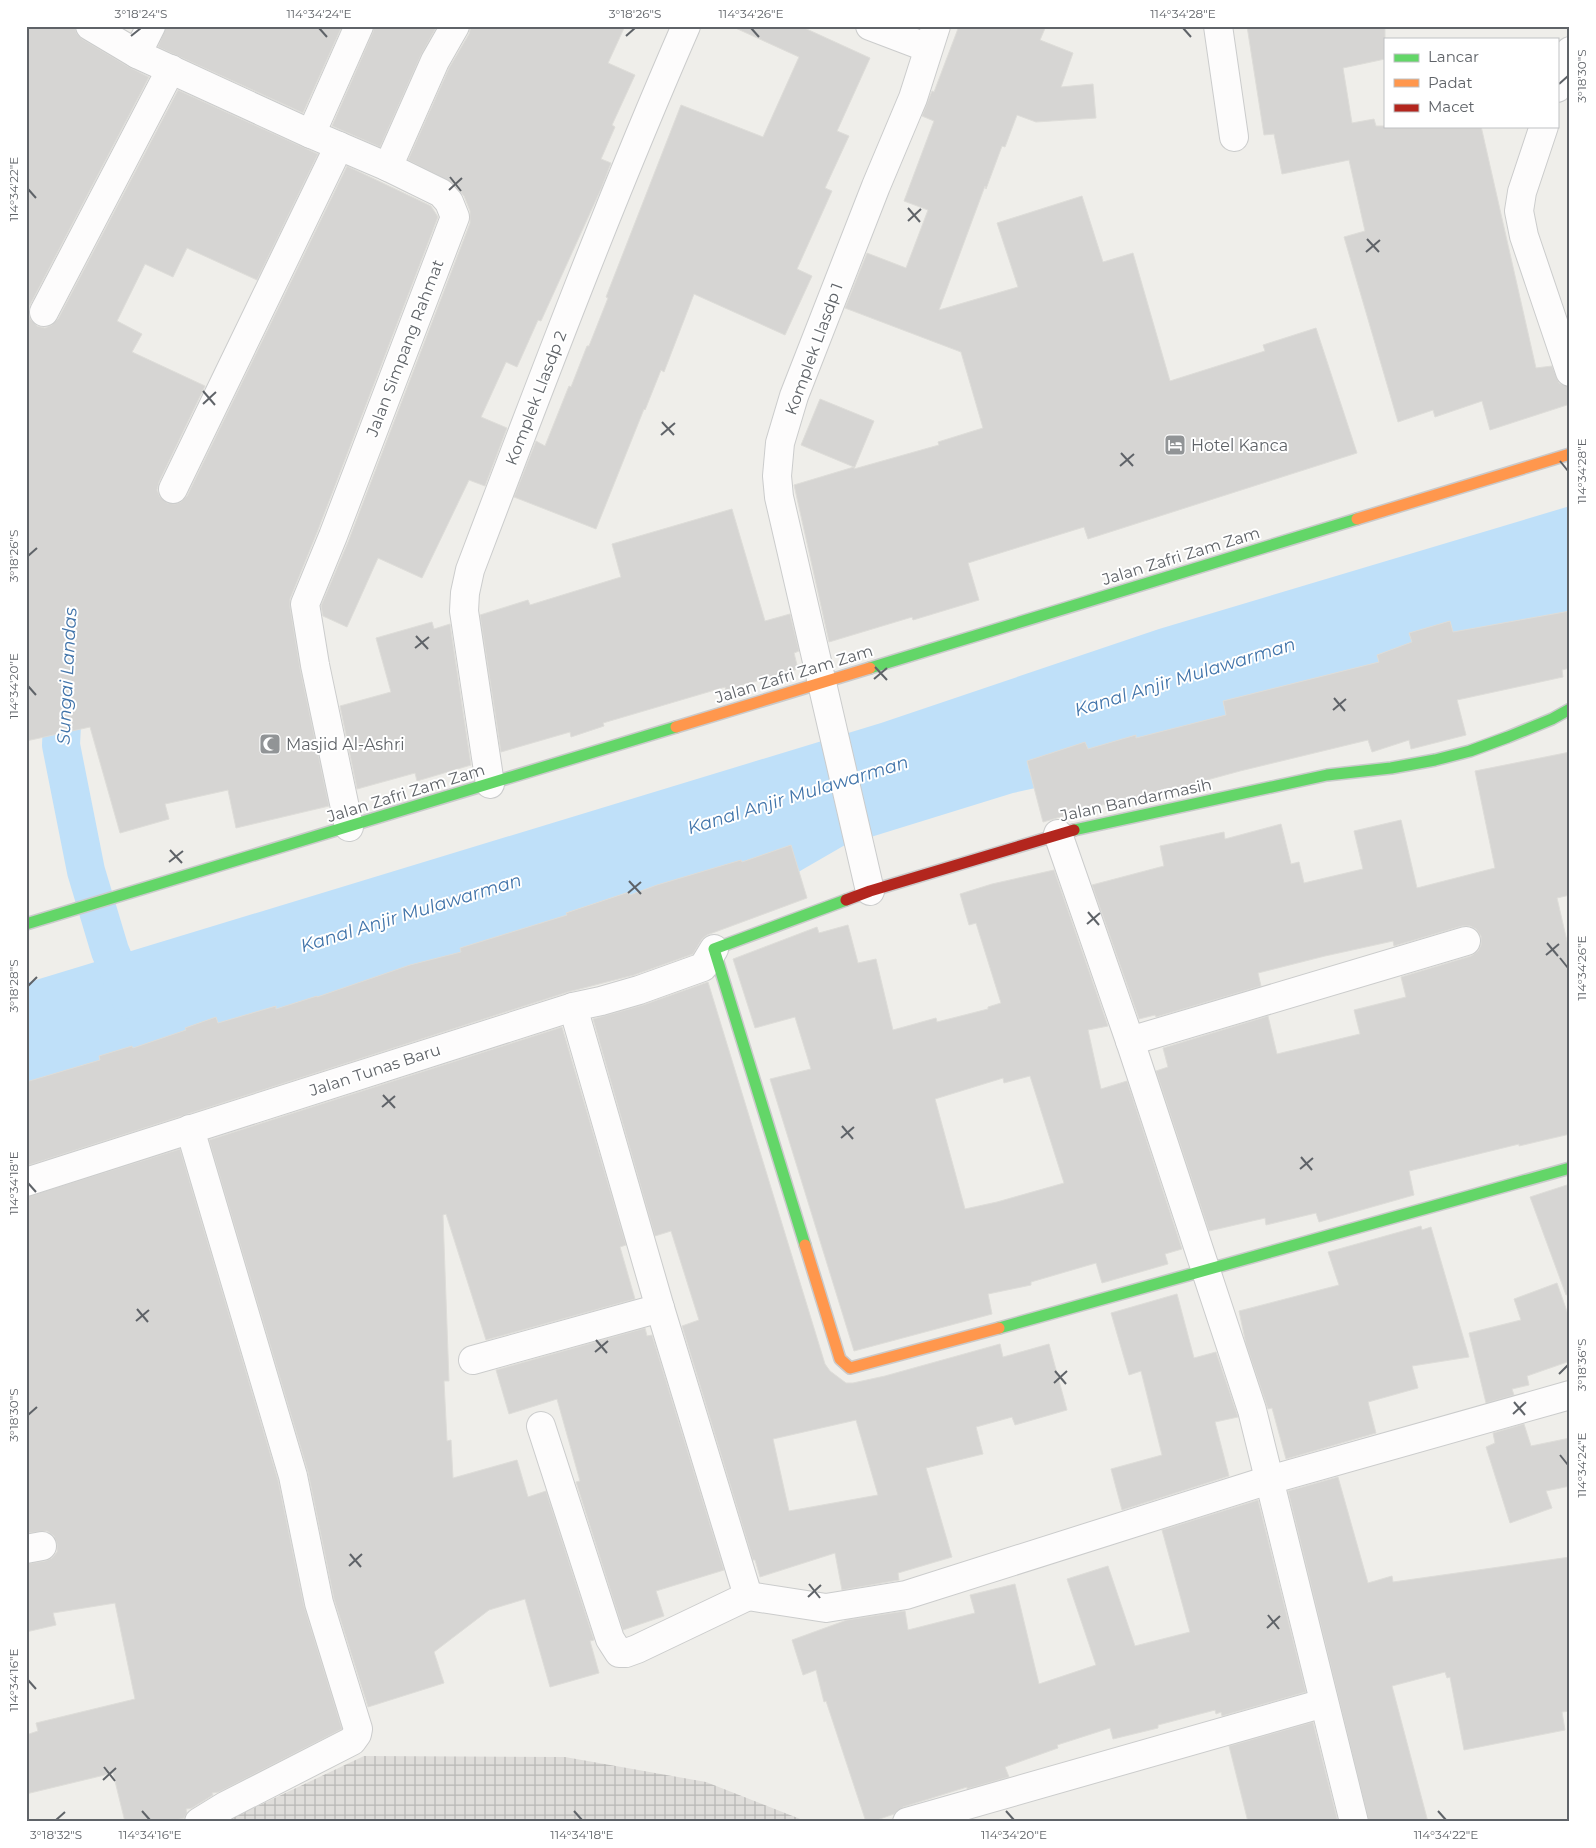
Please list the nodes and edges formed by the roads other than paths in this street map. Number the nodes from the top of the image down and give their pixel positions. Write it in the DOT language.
graph roads {
  1 [pos="90,26"];
  2 [pos="151,26"];
  3 [pos="359,26"];
  4 [pos="455,26"];
  5 [pos="686,26"];
  6 [pos="870,26"];
  7 [pos="1218,26"];
  8 [pos="932,37"];
  9 [pos="1570,51"];
  10 [pos="137,54"];
  11 [pos="171,69"];
  12 [pos="1558,85"];
  13 [pos="1543,128"];
  14 [pos="311,134"];
  15 [pos="1234,137"];
  16 [pos="339,146"];
  17 [pos="388,167"];
  18 [pos="44,312"];
  19 [pos="1570,372"];
  20 [pos="1570,454"];
  21 [pos="173,489"];
  22 [pos="822,682"];
  23 [pos="1570,709"];
  24 [pos="490,784"];
  25 [pos="350,827"];
  26 [pos="1058,834"];
  27 [pos="870,891"];
  28 [pos="26,924"];
  29 [pos="1466,941"];
  30 [pos="714,949"];
  31 [pos="573,1007"];
  32 [pos="1130,1040"];
  33 [pos="190,1130"];
  34 [pos="1570,1168"];
  35 [pos="26,1182"];
  36 [pos="1206,1269"];
  37 [pos="660,1308"];
  38 [pos="473,1360"];
  39 [pos="1570,1395"];
  40 [pos="541,1426"];
  41 [pos="1269,1480"];
  42 [pos="748,1596"];
  43 [pos="1324,1703"];
  44 [pos="199,1822"];
  45 [pos="907,1822"];
  46 [pos="1354,1822"];
  1 -- 10 [label="street, Jalan Simpang Rahmat"];
  2 -- 10 [label="street"];
  3 -- 14 [label="street"];
  4 -- 17 [label="street"];
  5 -- 24 [label="street, Komplek Llasdp 2"];
  6 -- 8 [label="street"];
  7 -- 15 [label="street"];
  8 -- 22 [label="street, Komplek Llasdp 1"];
  9 -- 12 [label="street"];
  10 -- 11 [label="street, Jalan Simpang Rahmat"];
  11 -- 14 [label="street, Jalan Simpang Rahmat"];
  11 -- 18 [label="street"];
  13 -- 19 [label="street"];
  14 -- 16 [label="street, Jalan Simpang Rahmat"];
  16 -- 17 [label="street, Jalan Simpang Rahmat"];
  16 -- 21 [label="street"];
  17 -- 25 [label="street, Jalan Simpang Rahmat"];
  20 -- 22 [label="street, Jalan Zafri Zam Zam"];
  22 -- 24 [label="street, Jalan Zafri Zam Zam"];
  22 -- 27 [label="street, Komplek Llasdp 1"];
  23 -- 26 [label="street, Jalan Bandarmasih"];
  24 -- 25 [label="street, Jalan Zafri Zam Zam"];
  25 -- 28 [label="street, Jalan Zafri Zam Zam"];
  26 -- 27 [label="street, Jalan Bandarmasih"];
  26 -- 32 [label="street"];
  27 -- 30 [label="street, Jalan Bandarmasih"];
  29 -- 32 [label="street"];
  30 -- 31 [label="street, Jalan Tunas Baru"];
  30 -- 36 [label="street"];
  31 -- 33 [label="street, Jalan Tunas Baru"];
  31 -- 37 [label="street"];
  32 -- 36 [label="street"];
  33 -- 35 [label="street, Jalan Tunas Baru"];
  33 -- 44 [label="street"];
  34 -- 36 [label="street"];
  36 -- 41 [label="street"];
  37 -- 38 [label="street"];
  37 -- 42 [label="street"];
  39 -- 41 [label="street"];
  40 -- 42 [label="street"];
  41 -- 42 [label="street"];
  41 -- 43 [label="street"];
  43 -- 45 [label="street"];
  43 -- 46 [label="street"];
}
